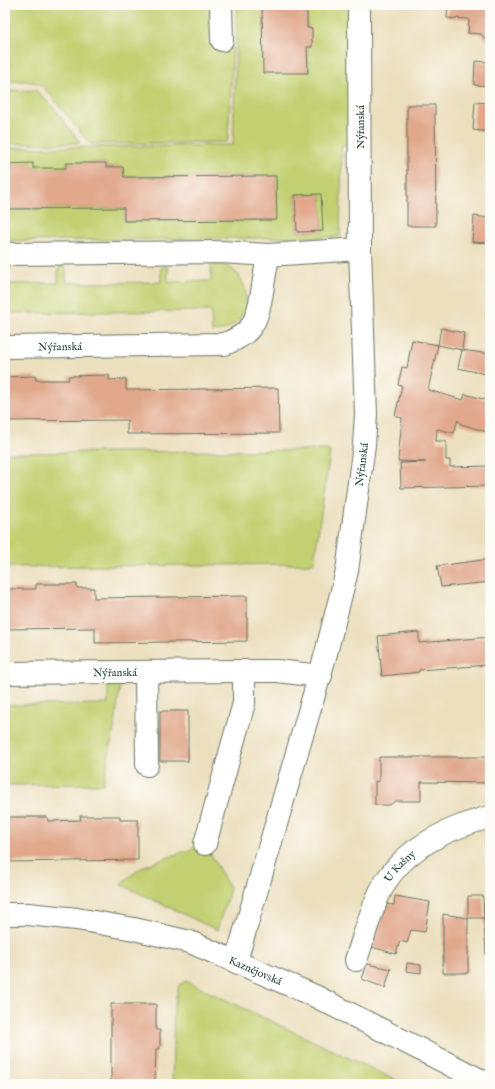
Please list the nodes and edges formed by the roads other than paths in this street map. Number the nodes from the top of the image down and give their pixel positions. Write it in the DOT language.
graph roads {
  1 [pos="221,5"];
  2 [pos="360,5"];
  3 [pos="222,40"];
  4 [pos="360,249"];
  5 [pos="5,254"];
  6 [pos="268,255"];
  7 [pos="5,347"];
  8 [pos="244,671"];
  9 [pos="146,672"];
  10 [pos="5,673"];
  11 [pos="321,676"];
  12 [pos="147,765"];
  13 [pos="490,817"];
  14 [pos="205,844"];
  15 [pos="5,914"];
  16 [pos="356,960"];
  17 [pos="236,961"];
  18 [pos="488,1084"];
  1 -- 3 [label="street"];
  2 -- 4 [label="street, Nýřanská"];
  4 -- 6 [label="street"];
  4 -- 11 [label="street, Nýřanská"];
  5 -- 6 [label="street"];
  6 -- 7 [label="street, Nýřanská"];
  8 -- 9 [label="street, Nýřanská"];
  8 -- 11 [label="street, Nýřanská"];
  8 -- 14 [label="street"];
  9 -- 10 [label="street, Nýřanská"];
  9 -- 12 [label="street"];
  11 -- 17 [label="street, Nýřanská"];
  13 -- 16 [label="street, U Kašny"];
  15 -- 17 [label="street, Kaznějovská"];
  17 -- 18 [label="street, Kaznějovská"];
}
